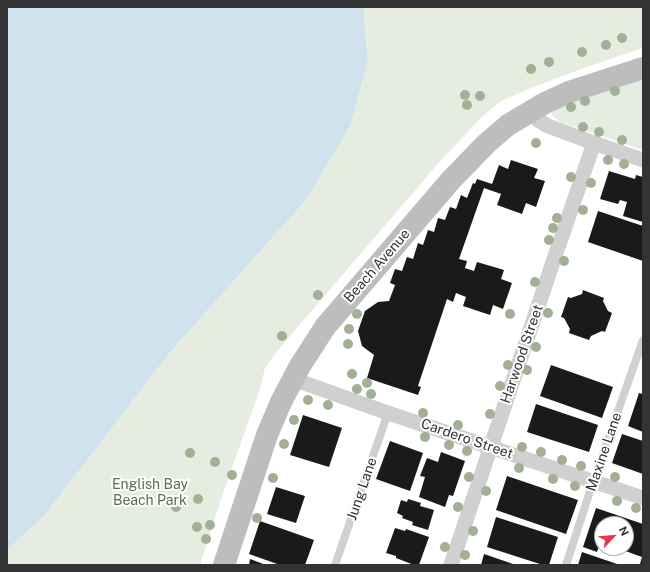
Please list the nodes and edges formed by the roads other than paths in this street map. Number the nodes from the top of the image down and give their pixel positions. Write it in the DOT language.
graph roads {
  1 [pos="643,68"];
  2 [pos="529,111"];
  3 [pos="594,143"];
  4 [pos="643,160"];
  5 [pos="643,340"];
  6 [pos="293,379"];
  7 [pos="388,413"];
  8 [pos="490,447"];
  9 [pos="593,482"];
  10 [pos="643,498"];
  11 [pos="224,565"];
  12 [pos="335,565"];
  13 [pos="451,565"];
  14 [pos="566,565"];
  1 -- 2 [label="street, Beach Avenue"];
  2 -- 3 [label="street"];
  2 -- 6 [label="street, Beach Avenue"];
  3 -- 4 [label="street"];
  3 -- 8 [label="street, Harwood Street"];
  5 -- 9 [label="lane, Maxine Lane"];
  6 -- 7 [label="street, Cardero Street"];
  6 -- 11 [label="street, Beach Avenue"];
  7 -- 8 [label="street, Cardero Street"];
  7 -- 12 [label="lane, Jung Lane"];
  8 -- 9 [label="street, Cardero Street"];
  8 -- 13 [label="street, Harwood Street"];
  9 -- 10 [label="street, Cardero Street"];
  9 -- 14 [label="lane, Maxine Lane"];
}
